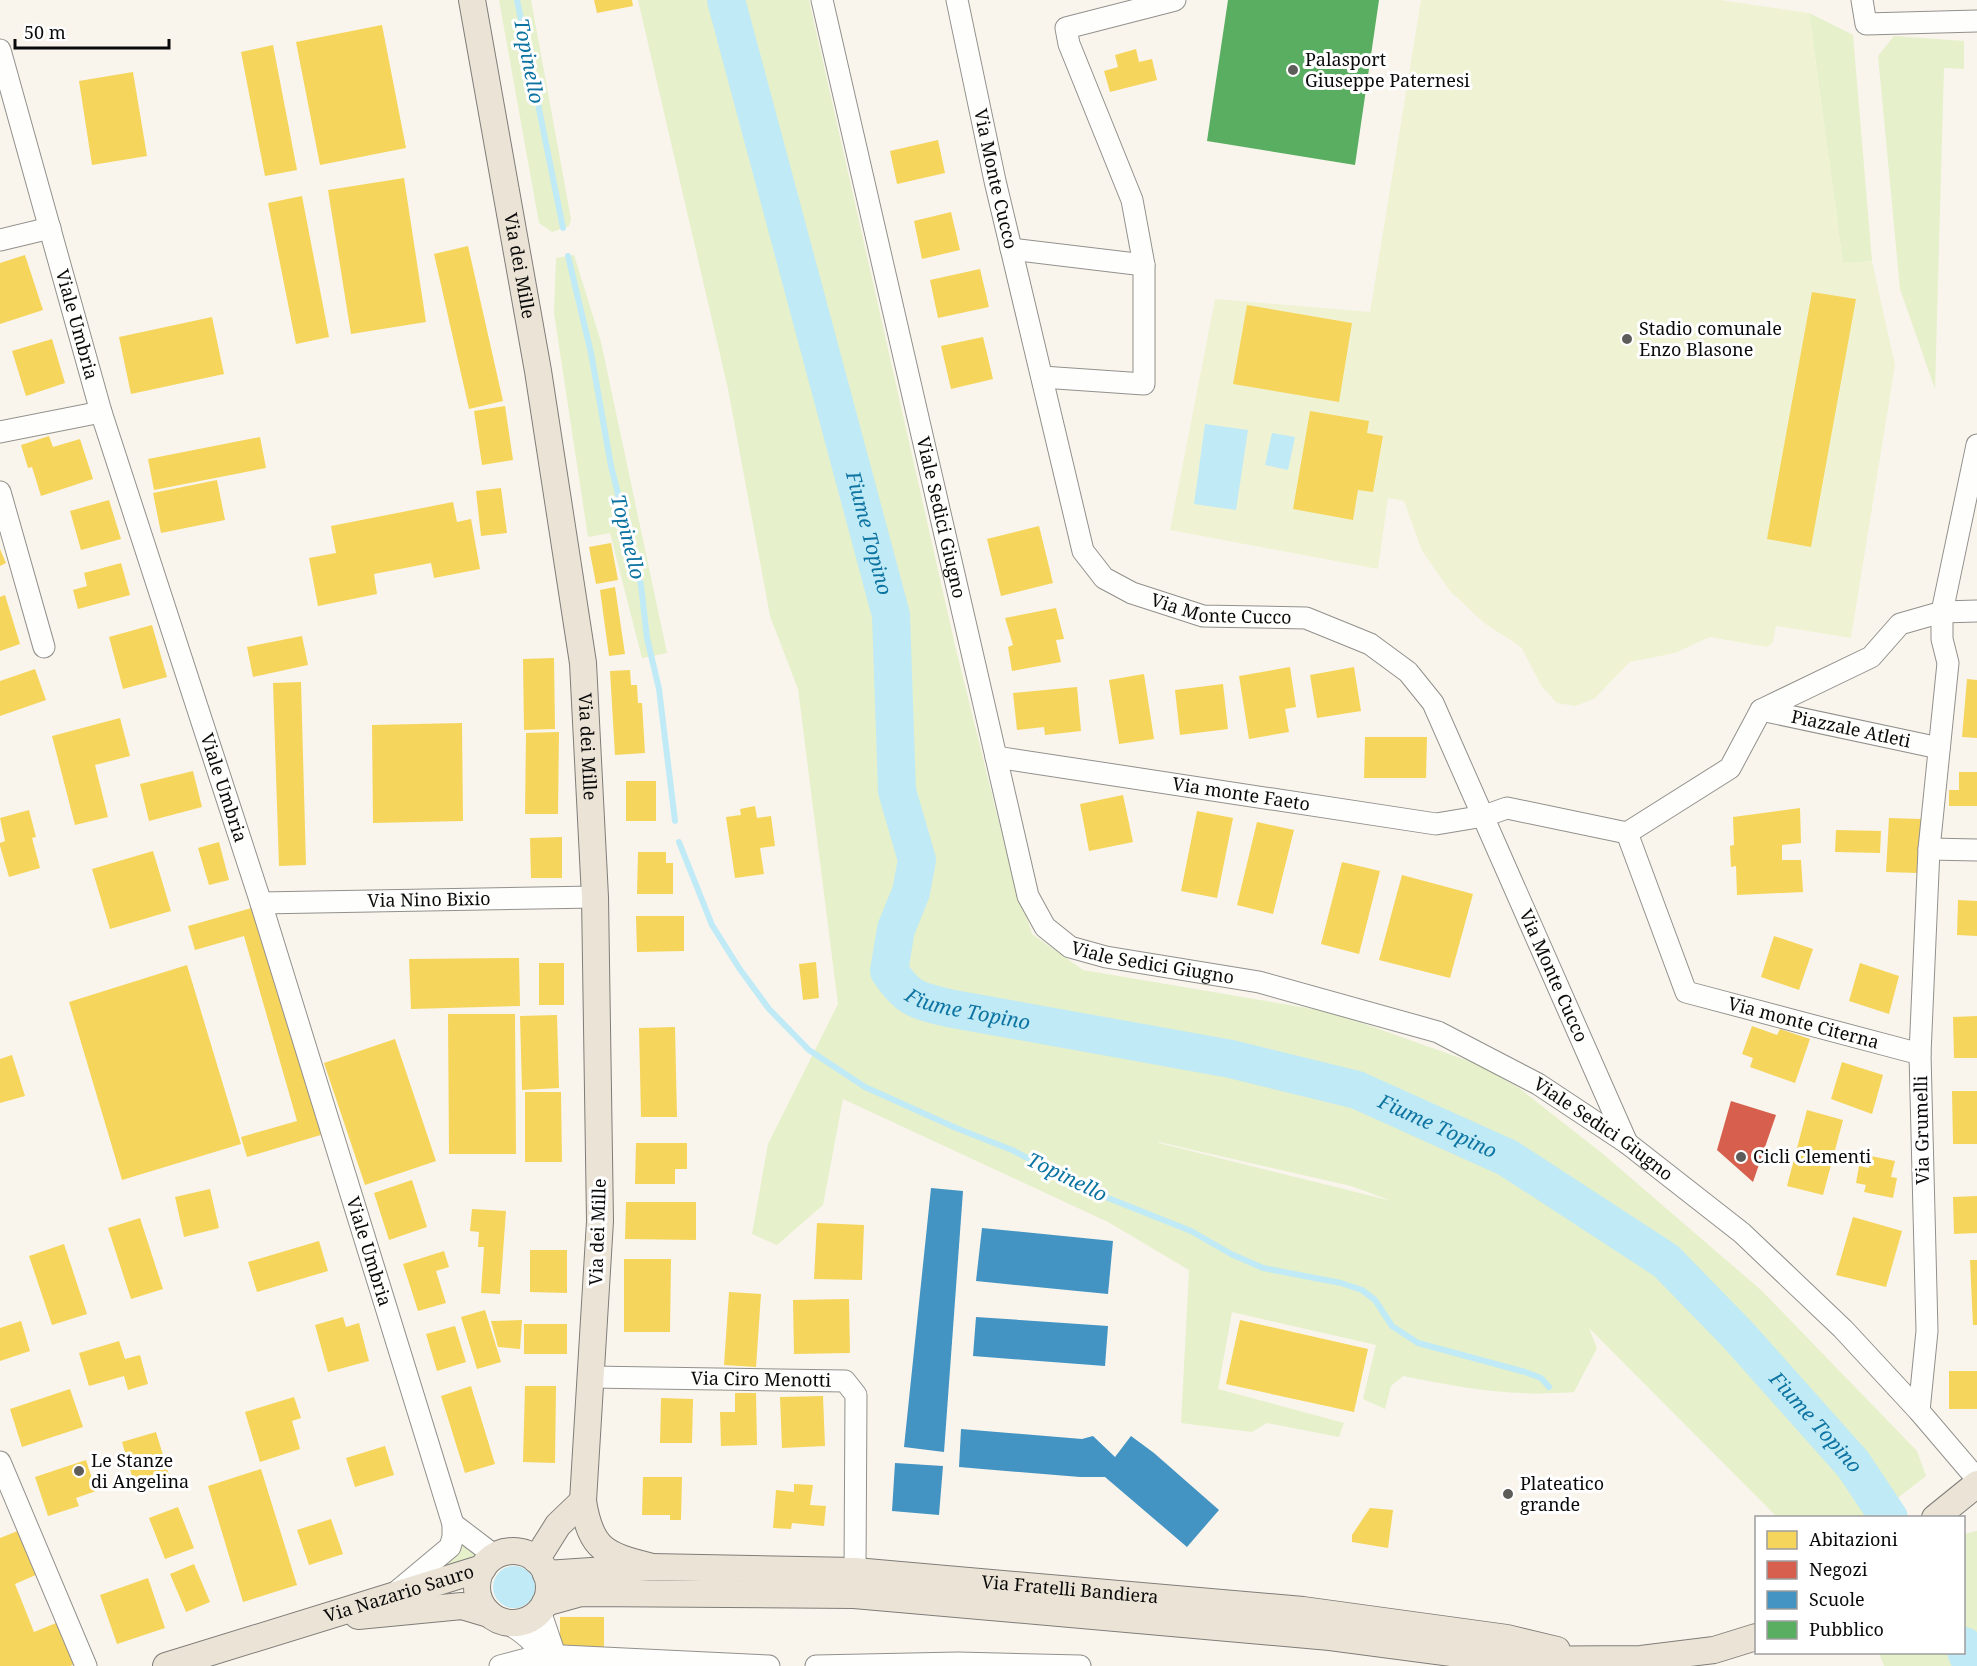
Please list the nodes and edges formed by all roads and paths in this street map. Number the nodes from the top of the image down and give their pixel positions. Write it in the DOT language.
graph roads {
  1 [pos="472,0"];
  2 [pos="822,0"];
  3 [pos="957,0"];
  4 [pos="1175,0"];
  5 [pos="1862,0"];
  6 [pos="1977,21"];
  7 [pos="0,50"];
  8 [pos="50,228"];
  9 [pos="0,240"];
  10 [pos="1011,249"];
  11 [pos="1144,265"];
  12 [pos="1042,377"];
  13 [pos="101,412"];
  14 [pos="0,432"];
  15 [pos="1977,445"];
  16 [pos="0,492"];
  17 [pos="1977,611"];
  18 [pos="1942,612"];
  19 [pos="44,647"];
  20 [pos="1761,710"];
  21 [pos="1939,748"];
  22 [pos="996,758"];
  23 [pos="1484,816"];
  24 [pos="1628,833"];
  25 [pos="1929,849"];
  26 [pos="1977,850"];
  27 [pos="595,897"];
  28 [pos="261,903"];
  29 [pos="1920,1054"];
  30 [pos="1627,1143"];
  31 [pos="591,1377"];
  32 [pos="1919,1411"];
  33 [pos="0,1462"];
  34 [pos="1977,1479"];
  35 [pos="1977,1484"];
  36 [pos="583,1501"];
  37 [pos="1943,1511"];
  38 [pos="453,1524"];
  39 [pos="489,1562"];
  40 [pos="541,1567"];
  41 [pos="652,1567"];
  42 [pos="855,1571"];
  43 [pos="395,1593"];
  44 [pos="542,1607"];
  45 [pos="498,1618"];
  46 [pos="316,1620"];
  47 [pos="1755,1637"];
  48 [pos="1590,1658"];
  49 [pos="546,1659"];
  50 [pos="86,1666"];
  51 [pos="166,1666"];
  52 [pos="500,1666"];
  53 [pos="769,1666"];
  54 [pos="816,1666"];
  55 [pos="1071,1666"];
  56 [pos="1080,1666"];
  1 -- 27 [label="main road, Via dei Mille"];
  2 -- 22 [label="street, Viale Sedici Giugno"];
  3 -- 10 [label="street, Via Monte Cucco"];
  4 -- 11 [label="street"];
  5 -- 6 [label="street"];
  7 -- 8 [label="street, Viale Umbria"];
  8 -- 9 [label="street"];
  8 -- 13 [label="street, Viale Umbria"];
  10 -- 11 [label="street"];
  10 -- 12 [label="street, Via Monte Cucco"];
  11 -- 12 [label="street"];
  12 -- 23 [label="street, Via Monte Cucco"];
  13 -- 14 [label="street"];
  13 -- 28 [label="street, Viale Umbria"];
  15 -- 18 [label="street, Via Grumelli"];
  16 -- 19 [label="street"];
  17 -- 18 [label="street, Piazzale Atleti"];
  18 -- 20 [label="street, Piazzale Atleti"];
  18 -- 21 [label="street, Via Grumelli"];
  20 -- 21 [label="street, Piazzale Atleti"];
  20 -- 24 [label="street"];
  21 -- 25 [label="street, Via Grumelli"];
  22 -- 23 [label="street, Via monte Faeto"];
  22 -- 30 [label="street, Viale Sedici Giugno"];
  23 -- 24 [label="street"];
  23 -- 30 [label="street, Via Monte Cucco"];
  24 -- 29 [label="street, Via monte Citerna"];
  25 -- 26 [label="street"];
  25 -- 29 [label="street, Via Grumelli"];
  27 -- 28 [label="street, Via Nino Bixio"];
  27 -- 31 [label="main road, Via dei Mille"];
  28 -- 38 [label="street, Viale Umbria"];
  29 -- 32 [label="street, Via Grumelli"];
  30 -- 32 [label="street, Viale Sedici Giugno"];
  31 -- 36 [label="main road, Via dei Mille"];
  31 -- 42 [label="street, Via Ciro Menotti"];
  32 -- 34 [label="street, Viale Sedici Giugno"];
  33 -- 50 [label="street"];
  35 -- 37 [label="main road"];
  36 -- 40 [label="main road"];
  36 -- 41 [label="main road, Via dei Mille"];
  38 -- 39 [label="street"];
  38 -- 43 [label="street"];
  39 -- 40 [label="main road"];
  39 -- 43 [label="main road, Via Nazario Sauro"];
  39 -- 45 [label="main road"];
  40 -- 41 [label="main road, Via Fratelli Bandiera"];
  40 -- 44 [label="main road"];
  41 -- 42 [label="main road, Via Fratelli Bandiera"];
  42 -- 48 [label="main road, Via Fratelli Bandiera"];
  43 -- 46 [label="main road, Via Nazario Sauro"];
  44 -- 45 [label="main road"];
  44 -- 48 [label="main road, Via Fratelli Bandiera"];
  44 -- 49 [label="street"];
  45 -- 46 [label="main road, Via Nazario Sauro"];
  45 -- 49 [label="street"];
  46 -- 51 [label="main road, Via Nazario Sauro"];
  47 -- 48 [label="main road, Via Fratelli Bandiera"];
  49 -- 52 [label="street"];
  49 -- 53 [label="street"];
  54 -- 55 [label="street"];
  55 -- 56 [label="street"];
}
